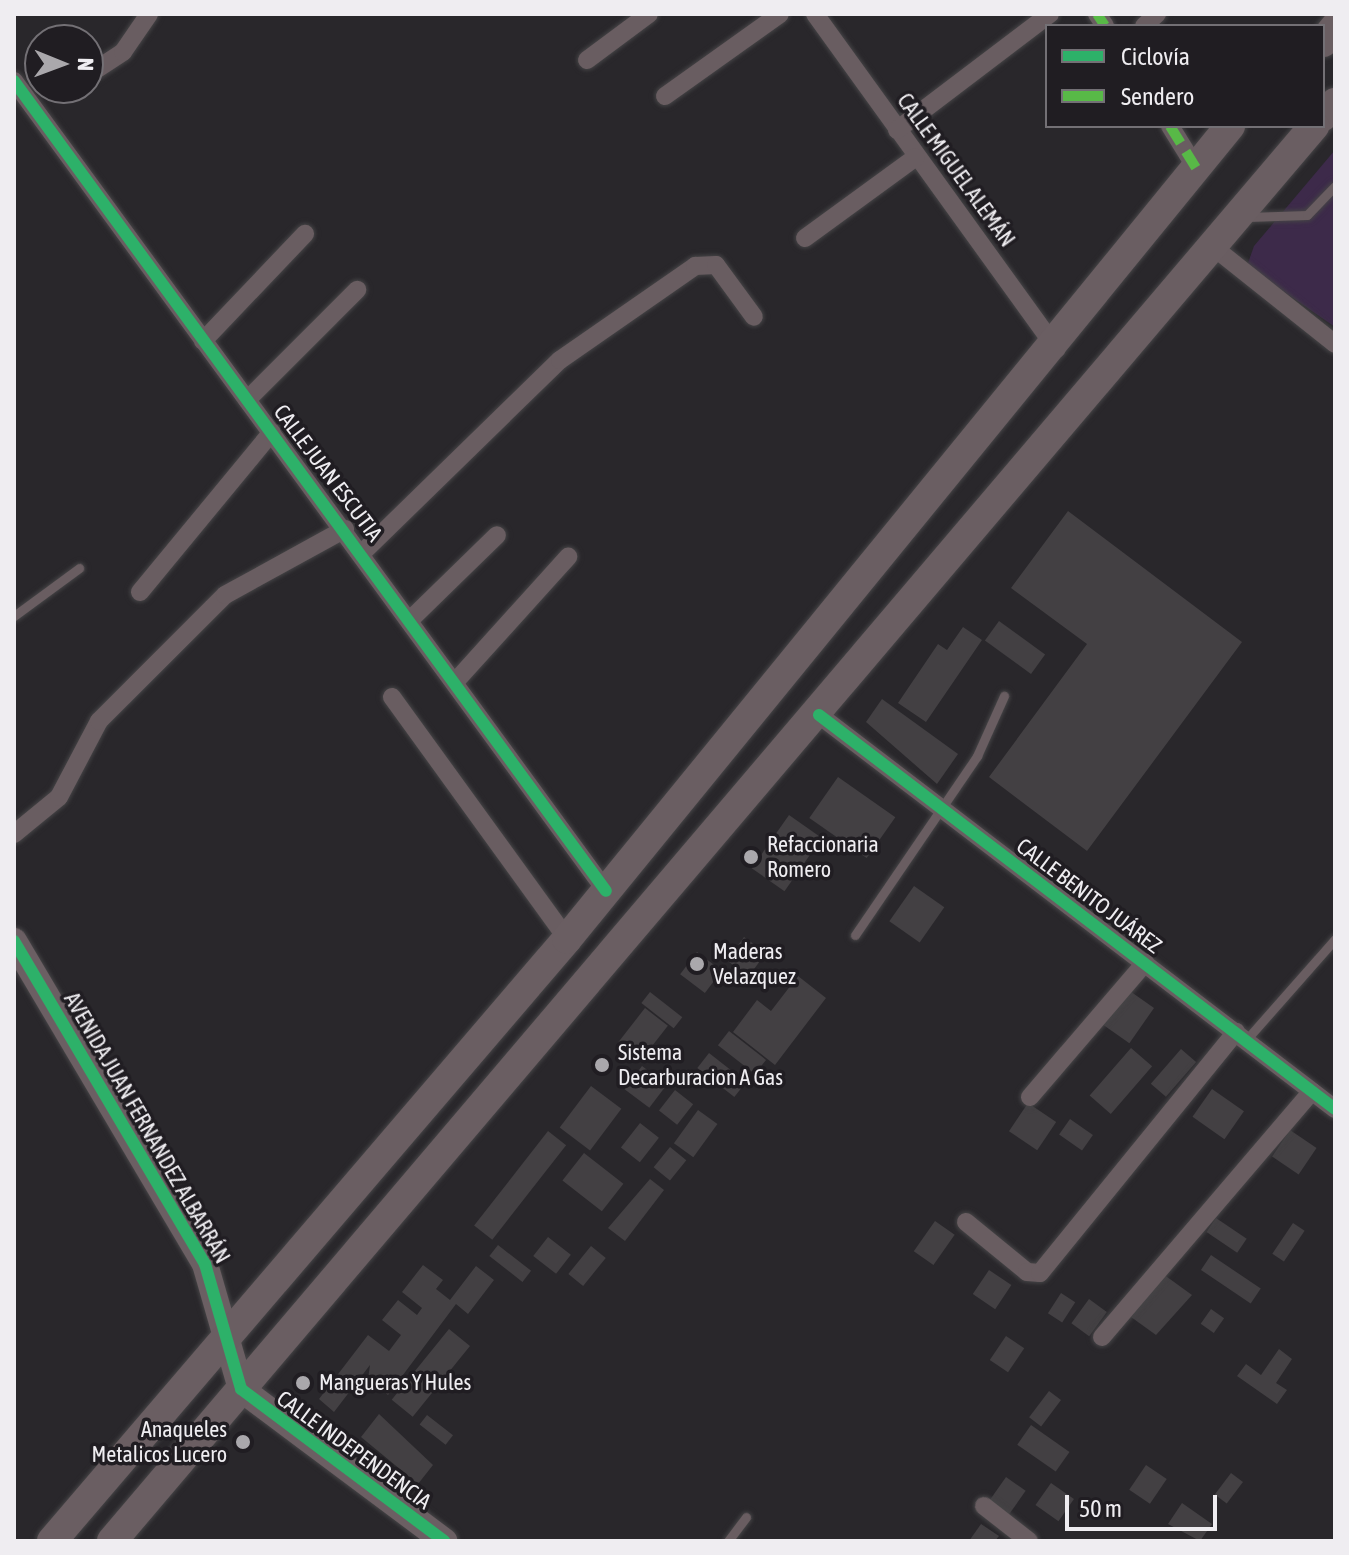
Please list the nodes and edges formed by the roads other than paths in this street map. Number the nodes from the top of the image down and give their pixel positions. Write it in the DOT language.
graph roads {
  1 [pos="149,14"];
  2 [pos="649,14"];
  3 [pos="780,14"];
  4 [pos="815,14"];
  5 [pos="1050,14"];
  6 [pos="587,60"];
  7 [pos="104,64"];
  8 [pos="16,85"];
  9 [pos="665,96"];
  10 [pos="1171,128"];
  11 [pos="1228,128"];
  12 [pos="1251,128"];
  13 [pos="1312,128"];
  14 [pos="897,130"];
  15 [pos="916,157"];
  16 [pos="1196,168"];
  17 [pos="1335,186"];
  18 [pos="1236,216"];
  19 [pos="305,234"];
  20 [pos="805,238"];
  21 [pos="1212,246"];
  22 [pos="357,290"];
  23 [pos="754,317"];
  24 [pos="203,341"];
  25 [pos="1335,344"];
  26 [pos="1050,355"];
  27 [pos="247,400"];
  28 [pos="272,432"];
  29 [pos="345,529"];
  30 [pos="497,535"];
  31 [pos="363,552"];
  32 [pos="568,557"];
  33 [pos="79,568"];
  34 [pos="140,592"];
  35 [pos="14,616"];
  36 [pos="411,619"];
  37 [pos="455,682"];
  38 [pos="1004,696"];
  39 [pos="392,697"];
  40 [pos="819,715"];
  41 [pos="943,810"];
  42 [pos="14,834"];
  43 [pos="606,891"];
  44 [pos="855,935"];
  45 [pos="567,939"];
  46 [pos="1335,939"];
  47 [pos="17,950"];
  48 [pos="1145,963"];
  49 [pos="1241,1036"];
  50 [pos="1312,1091"];
  51 [pos="1030,1097"];
  52 [pos="1335,1109"];
  53 [pos="966,1222"];
  54 [pos="1102,1337"];
  55 [pos="227,1340"];
  56 [pos="241,1389"];
  57 [pos="984,1506"];
  58 [pos="746,1517"];
  59 [pos="440,1540"];
  60 [pos="52,1541"];
  61 [pos="112,1541"];
  62 [pos="728,1541"];
  63 [pos="1029,1541"];
  1 -- 7 [label="street"];
  2 -- 6 [label="street"];
  3 -- 9 [label="street"];
  4 -- 14 [label="street, CALLE MIGUEL ALEMÁN"];
  5 -- 14 [label="street"];
  8 -- 24 [label="street, CALLE JUAN ESCUTIA"];
  10 -- 16 [label="street"];
  11 -- 16 [label="main road"];
  12 -- 26 [label="main road"];
  13 -- 18 [label="main road"];
  14 -- 15 [label="street, CALLE MIGUEL ALEMÁN"];
  15 -- 20 [label="street"];
  15 -- 26 [label="street, CALLE MIGUEL ALEMÁN"];
  16 -- 26 [label="main road"];
  17 -- 18 [label="lane"];
  18 -- 21 [label="main road"];
  19 -- 24 [label="street"];
  21 -- 25 [label="street"];
  21 -- 40 [label="main road"];
  22 -- 27 [label="street"];
  23 -- 31 [label="street"];
  24 -- 27 [label="street, CALLE JUAN ESCUTIA"];
  26 -- 43 [label="main road"];
  27 -- 28 [label="street, CALLE JUAN ESCUTIA"];
  28 -- 29 [label="street, CALLE JUAN ESCUTIA"];
  28 -- 34 [label="street"];
  29 -- 31 [label="street, CALLE JUAN ESCUTIA"];
  29 -- 42 [label="street"];
  30 -- 36 [label="street"];
  31 -- 36 [label="street, CALLE JUAN ESCUTIA"];
  32 -- 37 [label="street"];
  33 -- 35 [label="lane"];
  36 -- 37 [label="street, CALLE JUAN ESCUTIA"];
  37 -- 43 [label="street, CALLE JUAN ESCUTIA"];
  38 -- 41 [label="lane"];
  39 -- 45 [label="street"];
  40 -- 41 [label="street, CALLE BENITO JUÁREZ"];
  40 -- 56 [label="main road"];
  41 -- 44 [label="lane"];
  41 -- 48 [label="street, CALLE BENITO JUÁREZ"];
  43 -- 45 [label="main road"];
  45 -- 55 [label="main road"];
  46 -- 49 [label="lane"];
  47 -- 55 [label="street, AVENIDA JUAN FERNANDEZ ALBARRÁN"];
  48 -- 49 [label="street, CALLE BENITO JUÁREZ"];
  48 -- 51 [label="street"];
  49 -- 50 [label="street, CALLE BENITO JUÁREZ"];
  49 -- 53 [label="street"];
  50 -- 52 [label="street, CALLE BENITO JUÁREZ"];
  50 -- 54 [label="street"];
  55 -- 56 [label="street, AVENIDA JUAN FERNANDEZ ALBARRÁN"];
  55 -- 60 [label="main road"];
  56 -- 59 [label="street, CALLE INDEPENDENCIA"];
  56 -- 61 [label="main road"];
  57 -- 63 [label="street"];
  58 -- 62 [label="lane"];
}
